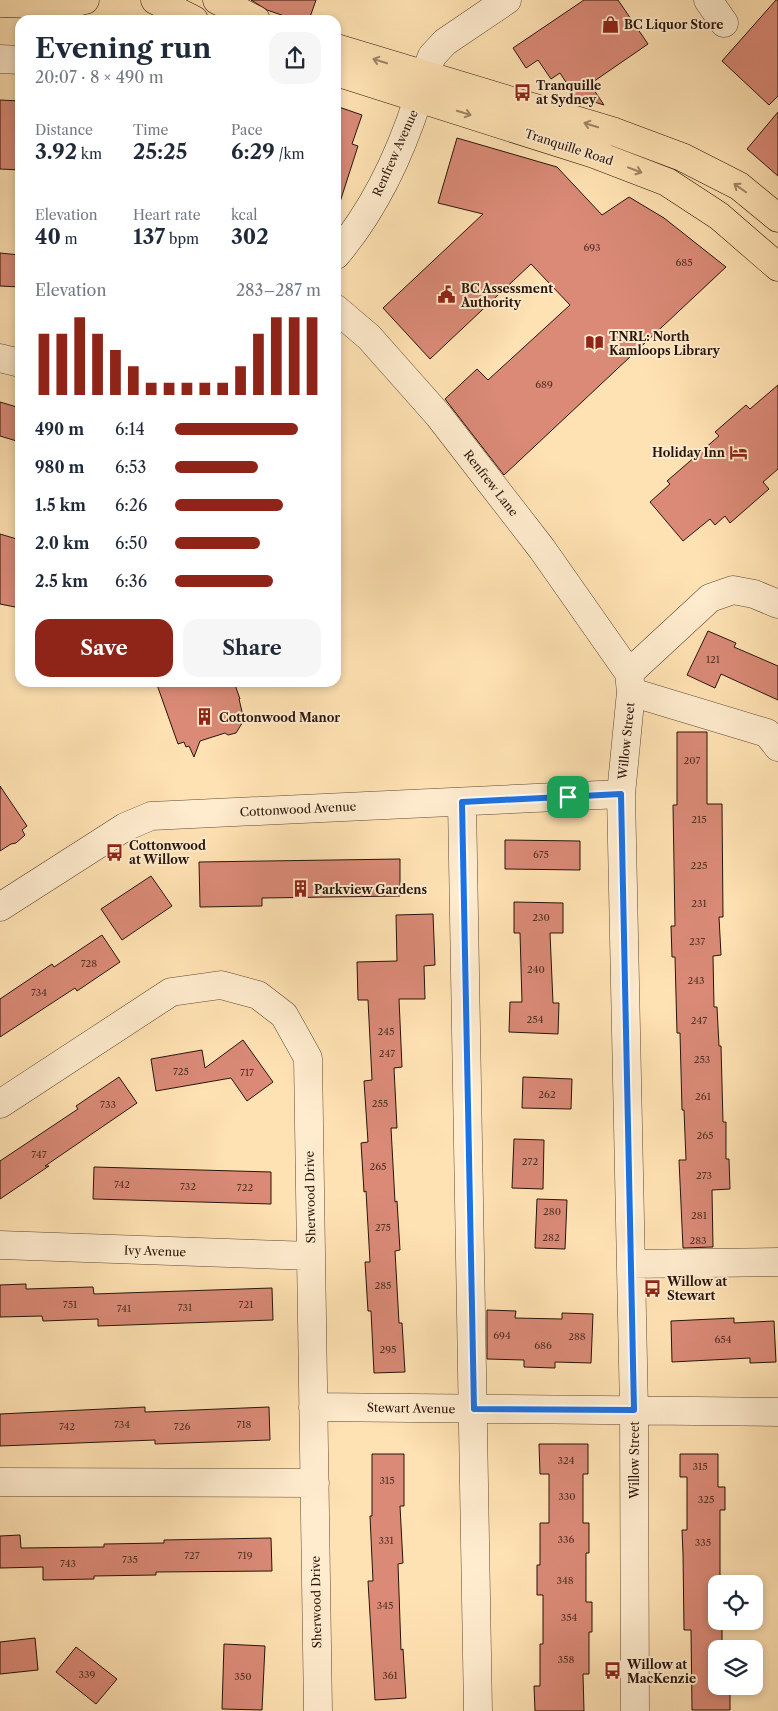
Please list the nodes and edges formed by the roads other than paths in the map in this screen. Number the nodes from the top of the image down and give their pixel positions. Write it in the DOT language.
graph roads {
  1 [pos="86,0"];
  2 [pos="155,0"];
  3 [pos="217,0"];
  4 [pos="507,0"];
  5 [pos="708,0"];
  6 [pos="0,4"];
  7 [pos="34,13"];
  8 [pos="184,15"];
  9 [pos="246,15"];
  10 [pos="724,24"];
  11 [pos="341,50"];
  12 [pos="0,59"];
  13 [pos="15,60"];
  14 [pos="341,73"];
  15 [pos="421,86"];
  16 [pos="778,218"];
  17 [pos="345,228"];
  18 [pos="341,240"];
  19 [pos="778,267"];
  20 [pos="341,313"];
  21 [pos="0,358"];
  22 [pos="15,361"];
  23 [pos="778,604"];
  24 [pos="630,682"];
  25 [pos="778,747"];
  26 [pos="621,794"];
  27 [pos="462,802"];
  28 [pos="0,907"];
  29 [pos="0,1104"];
  30 [pos="0,1245"];
  31 [pos="311,1256"];
  32 [pos="778,1262"];
  33 [pos="631,1264"];
  34 [pos="313,1407"];
  35 [pos="474,1409"];
  36 [pos="634,1410"];
  37 [pos="778,1412"];
  38 [pos="0,1482"];
  39 [pos="314,1483"];
  40 [pos="318,1711"];
  41 [pos="478,1711"];
  42 [pos="636,1711"];
  1 -- 7 [label="main road"];
  2 -- 8 [label="main road"];
  3 -- 9 [label="main road"];
  4 -- 15 [label="street, Renfrew Avenue"];
  5 -- 10 [label="street"];
  6 -- 7 [label="main road"];
  15 -- 11 [label="main road, Tranquille Road, one-way"];
  12 -- 13 [label="street"];
  14 -- 15 [label="main road, Tranquille Road"];
  16 -- 15 [label="main road, Tranquille Road, one-way"];
  15 -- 17 [label="street, Renfrew Avenue"];
  15 -- 19 [label="main road, Tranquille Road, one-way"];
  17 -- 18 [label="street, Renfrew Avenue"];
  20 -- 24 [label="street, Renfrew Lane"];
  21 -- 22 [label="street"];
  23 -- 24 [label="street"];
  24 -- 25 [label="street"];
  24 -- 26 [label="street, Willow Street"];
  26 -- 27 [label="street, Cottonwood Avenue"];
  26 -- 33 [label="street, Willow Street"];
  27 -- 28 [label="street, Cottonwood Avenue"];
  27 -- 35 [label="street"];
  29 -- 31 [label="street, Sherwood Drive"];
  30 -- 31 [label="street, Ivy Avenue"];
  31 -- 34 [label="street, Sherwood Drive"];
  32 -- 33 [label="street"];
  33 -- 36 [label="street, Willow Street"];
  34 -- 35 [label="street, Stewart Avenue"];
  34 -- 39 [label="street, Sherwood Drive"];
  35 -- 36 [label="street, Stewart Avenue"];
  35 -- 41 [label="street"];
  36 -- 37 [label="street, Stewart Avenue"];
  36 -- 42 [label="street, Willow Street"];
  38 -- 39 [label="street"];
  39 -- 40 [label="street, Sherwood Drive"];
}
